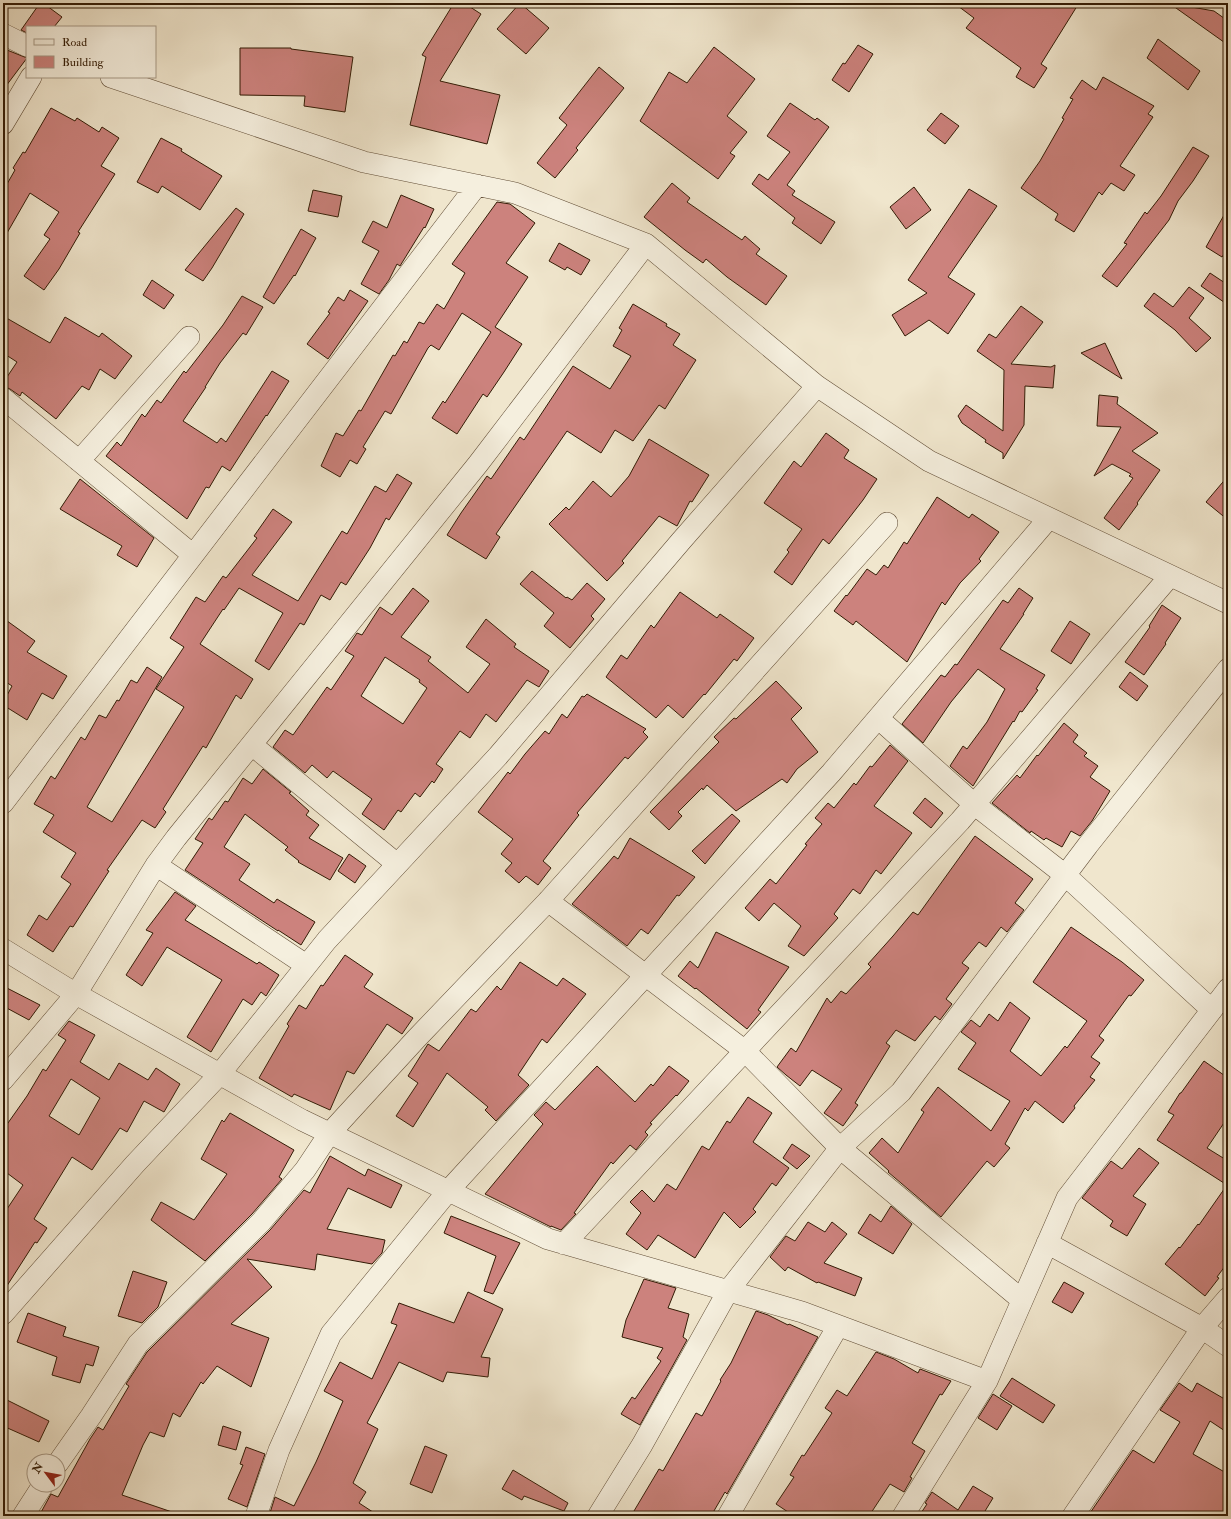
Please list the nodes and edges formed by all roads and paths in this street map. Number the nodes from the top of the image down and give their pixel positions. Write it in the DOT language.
graph roads {
  1 [pos="3,34"];
  2 [pos="26,46"];
  3 [pos="30,78"];
  4 [pos="114,78"];
  5 [pos="3,124"];
  6 [pos="477,185"];
  7 [pos="646,244"];
  8 [pos="189,337"];
  9 [pos="817,386"];
  10 [pos="3,398"];
  11 [pos="79,461"];
  12 [pos="1049,518"];
  13 [pos="887,523"];
  14 [pos="193,555"];
  15 [pos="1170,576"];
  16 [pos="1228,603"];
  17 [pos="1228,669"];
  18 [pos="878,718"];
  19 [pos="252,744"];
  20 [pos="3,803"];
  21 [pos="974,804"];
  22 [pos="397,864"];
  23 [pos="156,865"];
  24 [pos="1065,875"];
  25 [pos="548,901"];
  26 [pos="3,949"];
  27 [pos="306,965"];
  28 [pos="646,975"];
  29 [pos="1228,988"];
  30 [pos="76,994"];
  31 [pos="1212,1010"];
  32 [pos="745,1051"];
  33 [pos="219,1074"];
  34 [pos="3,1080"];
  35 [pos="329,1134"];
  36 [pos="840,1148"];
  37 [pos="448,1191"];
  38 [pos="1047,1243"];
  39 [pos="564,1244"];
  40 [pos="728,1291"];
  41 [pos="1228,1298"];
  42 [pos="1022,1300"];
  43 [pos="3,1314"];
  44 [pos="838,1326"];
  45 [pos="1202,1328"];
  46 [pos="1228,1346"];
  47 [pos="987,1381"];
  48 [pos="65,1453"];
  49 [pos="38,1493"];
  50 [pos="23,1516"];
  51 [pos="256,1516"];
  52 [pos="598,1516"];
  53 [pos="728,1516"];
  54 [pos="903,1516"];
  55 [pos="1073,1516"];
  1 -- 2 [label="street"];
  3 -- 5 [label="street"];
  4 -- 6 [label="street"];
  6 -- 7 [label="street"];
  6 -- 14 [label="street"];
  7 -- 9 [label="street"];
  7 -- 19 [label="street"];
  8 -- 11 [label="street"];
  9 -- 12 [label="street"];
  9 -- 22 [label="street"];
  10 -- 11 [label="street"];
  11 -- 14 [label="street"];
  12 -- 15 [label="street"];
  12 -- 18 [label="street"];
  13 -- 25 [label="street"];
  14 -- 20 [label="street"];
  15 -- 16 [label="street"];
  15 -- 21 [label="street"];
  17 -- 24 [label="street"];
  18 -- 21 [label="street"];
  18 -- 28 [label="street"];
  19 -- 22 [label="street"];
  19 -- 23 [label="street"];
  21 -- 24 [label="street"];
  21 -- 32 [label="street"];
  22 -- 27 [label="street"];
  23 -- 27 [label="street"];
  23 -- 30 [label="street"];
  24 -- 31 [label="street"];
  24 -- 36 [label="street"];
  25 -- 28 [label="street"];
  25 -- 35 [label="street"];
  26 -- 30 [label="street"];
  27 -- 33 [label="street"];
  28 -- 32 [label="street"];
  28 -- 37 [label="street"];
  29 -- 31 [label="street"];
  30 -- 33 [label="street"];
  30 -- 34 [label="street"];
  31 -- 38 [label="street"];
  32 -- 36 [label="street"];
  32 -- 39 [label="street"];
  33 -- 35 [label="street"];
  33 -- 43 [label="street"];
  35 -- 37 [label="street"];
  35 -- 48 [label="street"];
  36 -- 40 [label="street"];
  36 -- 42 [label="street"];
  37 -- 39 [label="street"];
  37 -- 51 [label="street"];
  38 -- 42 [label="street"];
  38 -- 45 [label="street"];
  39 -- 40 [label="street"];
  40 -- 44 [label="street"];
  40 -- 52 [label="street"];
  41 -- 45 [label="street"];
  42 -- 47 [label="street"];
  44 -- 47 [label="street"];
  44 -- 53 [label="street"];
  45 -- 46 [label="street"];
  45 -- 55 [label="street"];
  47 -- 54 [label="street"];
  49 -- 50 [label="street"];
}
